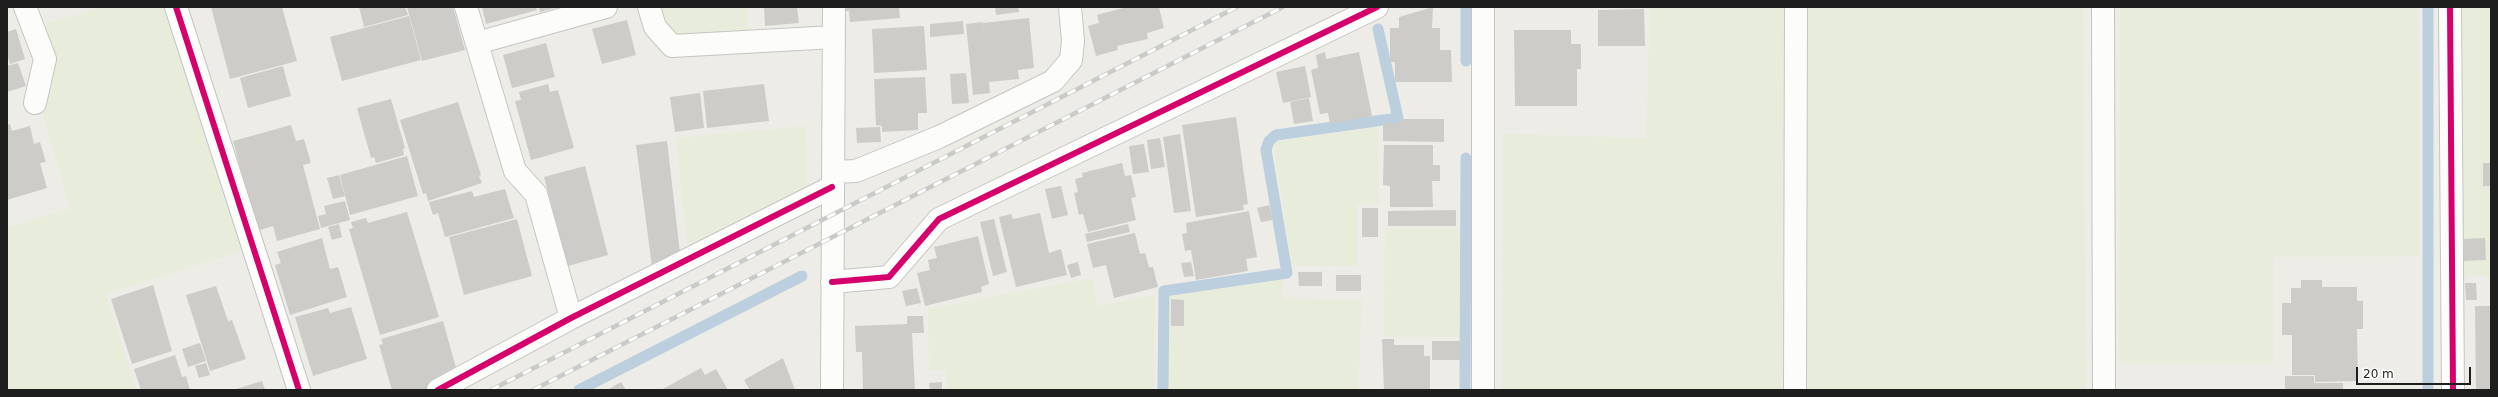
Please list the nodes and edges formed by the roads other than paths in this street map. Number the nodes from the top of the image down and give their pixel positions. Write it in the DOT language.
graph roads {
  1 [pos="25,7"];
  2 [pos="176,7"];
  3 [pos="466,7"];
  4 [pos="606,7"];
  5 [pos="649,7"];
  6 [pos="834,7"];
  7 [pos="1070,7"];
  8 [pos="1377,7"];
  9 [pos="1483,7"];
  10 [pos="1796,7"];
  11 [pos="2103,7"];
  12 [pos="2450,7"];
  13 [pos="834,37"];
  14 [pos="477,43"];
  15 [pos="35,103"];
  16 [pos="833,179"];
  17 [pos="832,282"];
  18 [pos="571,318"];
  19 [pos="299,390"];
  20 [pos="438,390"];
  21 [pos="832,390"];
  22 [pos="1483,390"];
  23 [pos="1795,390"];
  24 [pos="2104,390"];
  25 [pos="2453,390"];
  1 -- 15 [label="street"];
  2 -- 19 [label="street"];
  3 -- 14 [label="street"];
  4 -- 14 [label="street"];
  5 -- 13 [label="street"];
  6 -- 13 [label="street"];
  7 -- 16 [label="street"];
  8 -- 17 [label="street"];
  9 -- 22 [label="street"];
  10 -- 23 [label="street"];
  11 -- 24 [label="street"];
  12 -- 25 [label="street"];
  13 -- 16 [label="street"];
  14 -- 18 [label="street"];
  16 -- 17 [label="street"];
  16 -- 18 [label="street"];
  17 -- 21 [label="street"];
  18 -- 20 [label="street"];
}
